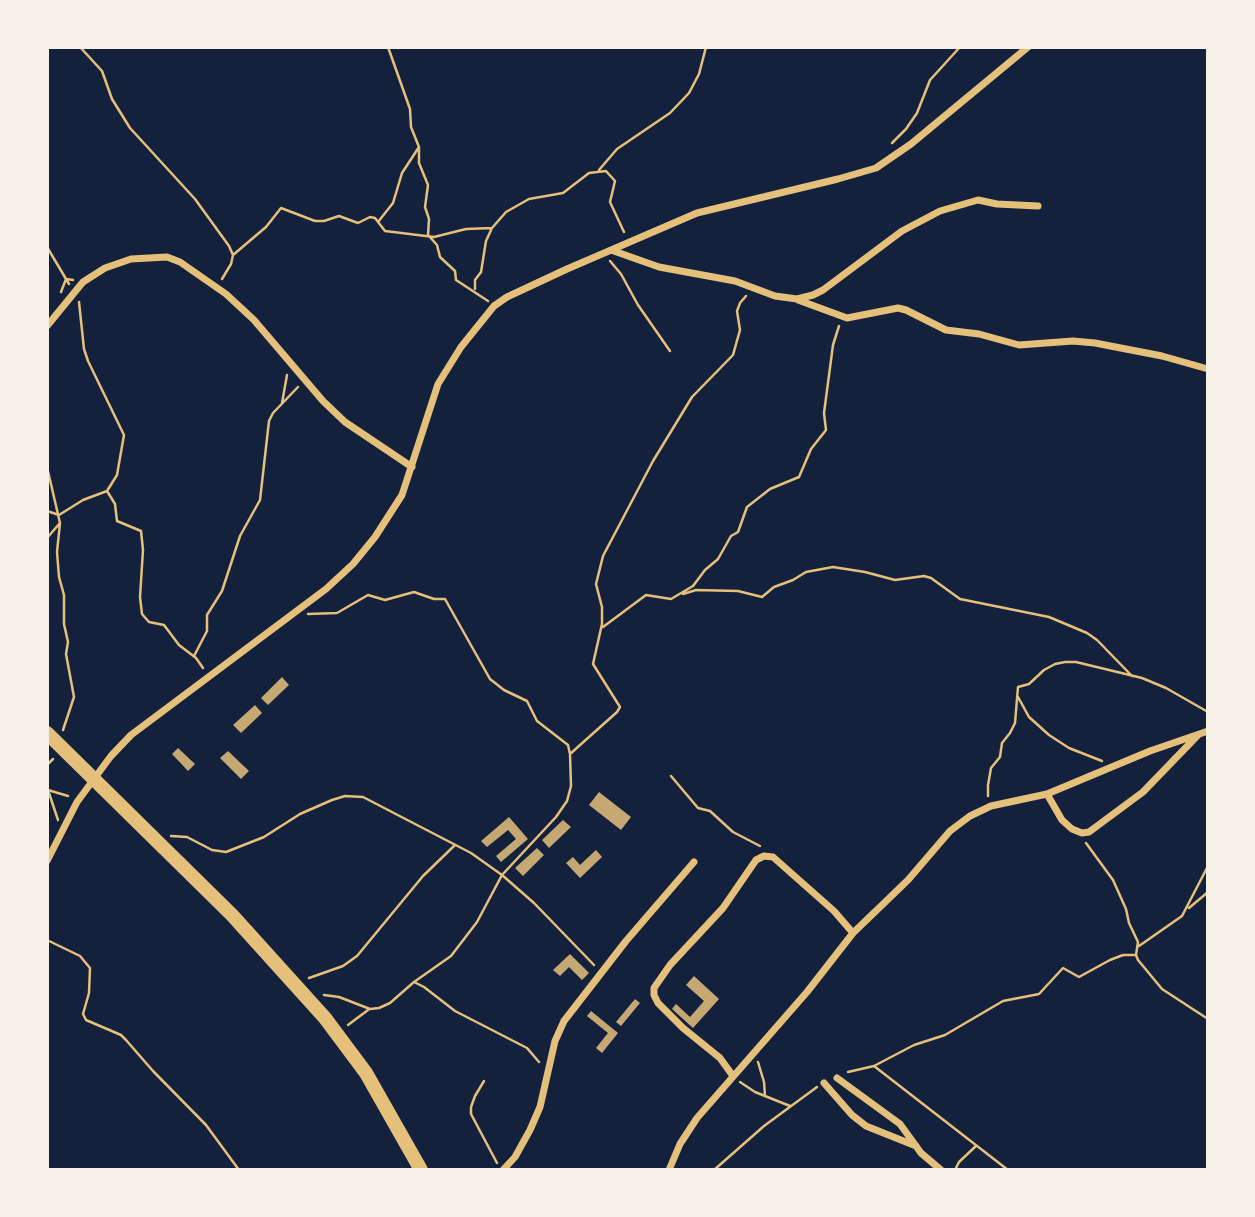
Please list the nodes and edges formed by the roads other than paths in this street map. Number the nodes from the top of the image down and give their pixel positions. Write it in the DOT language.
graph roads {
  1 [pos="1028,47"];
  2 [pos="1038,206"];
  3 [pos="607,252"];
  4 [pos="797,299"];
  5 [pos="47,326"];
  6 [pos="1208,369"];
  7 [pos="411,467"];
  8 [pos="1208,731"];
  9 [pos="47,733"];
  10 [pos="1198,734"];
  11 [pos="93,779"];
  12 [pos="1047,793"];
  13 [pos="47,861"];
  14 [pos="694,862"];
  15 [pos="853,933"];
  16 [pos="733,1076"];
  17 [pos="837,1078"];
  18 [pos="824,1083"];
  19 [pos="916,1146"];
  20 [pos="421,1170"];
  21 [pos="501,1170"];
  22 [pos="669,1170"];
  23 [pos="941,1170"];
  1 -- 3 [label="street"];
  2 -- 4 [label="street"];
  3 -- 4 [label="street"];
  3 -- 7 [label="street"];
  4 -- 6 [label="street"];
  5 -- 7 [label="street"];
  7 -- 11 [label="street"];
  8 -- 10 [label="street"];
  9 -- 11 [label="main road"];
  10 -- 12 [label="street"];
  10 -- 12 [label="street"];
  11 -- 13 [label="street"];
  11 -- 20 [label="main road"];
  12 -- 15 [label="street"];
  14 -- 21 [label="street"];
  15 -- 16 [label="street"];
  15 -- 16 [label="street"];
  16 -- 22 [label="street"];
  17 -- 19 [label="street"];
  18 -- 19 [label="street"];
  19 -- 23 [label="street"];
}
